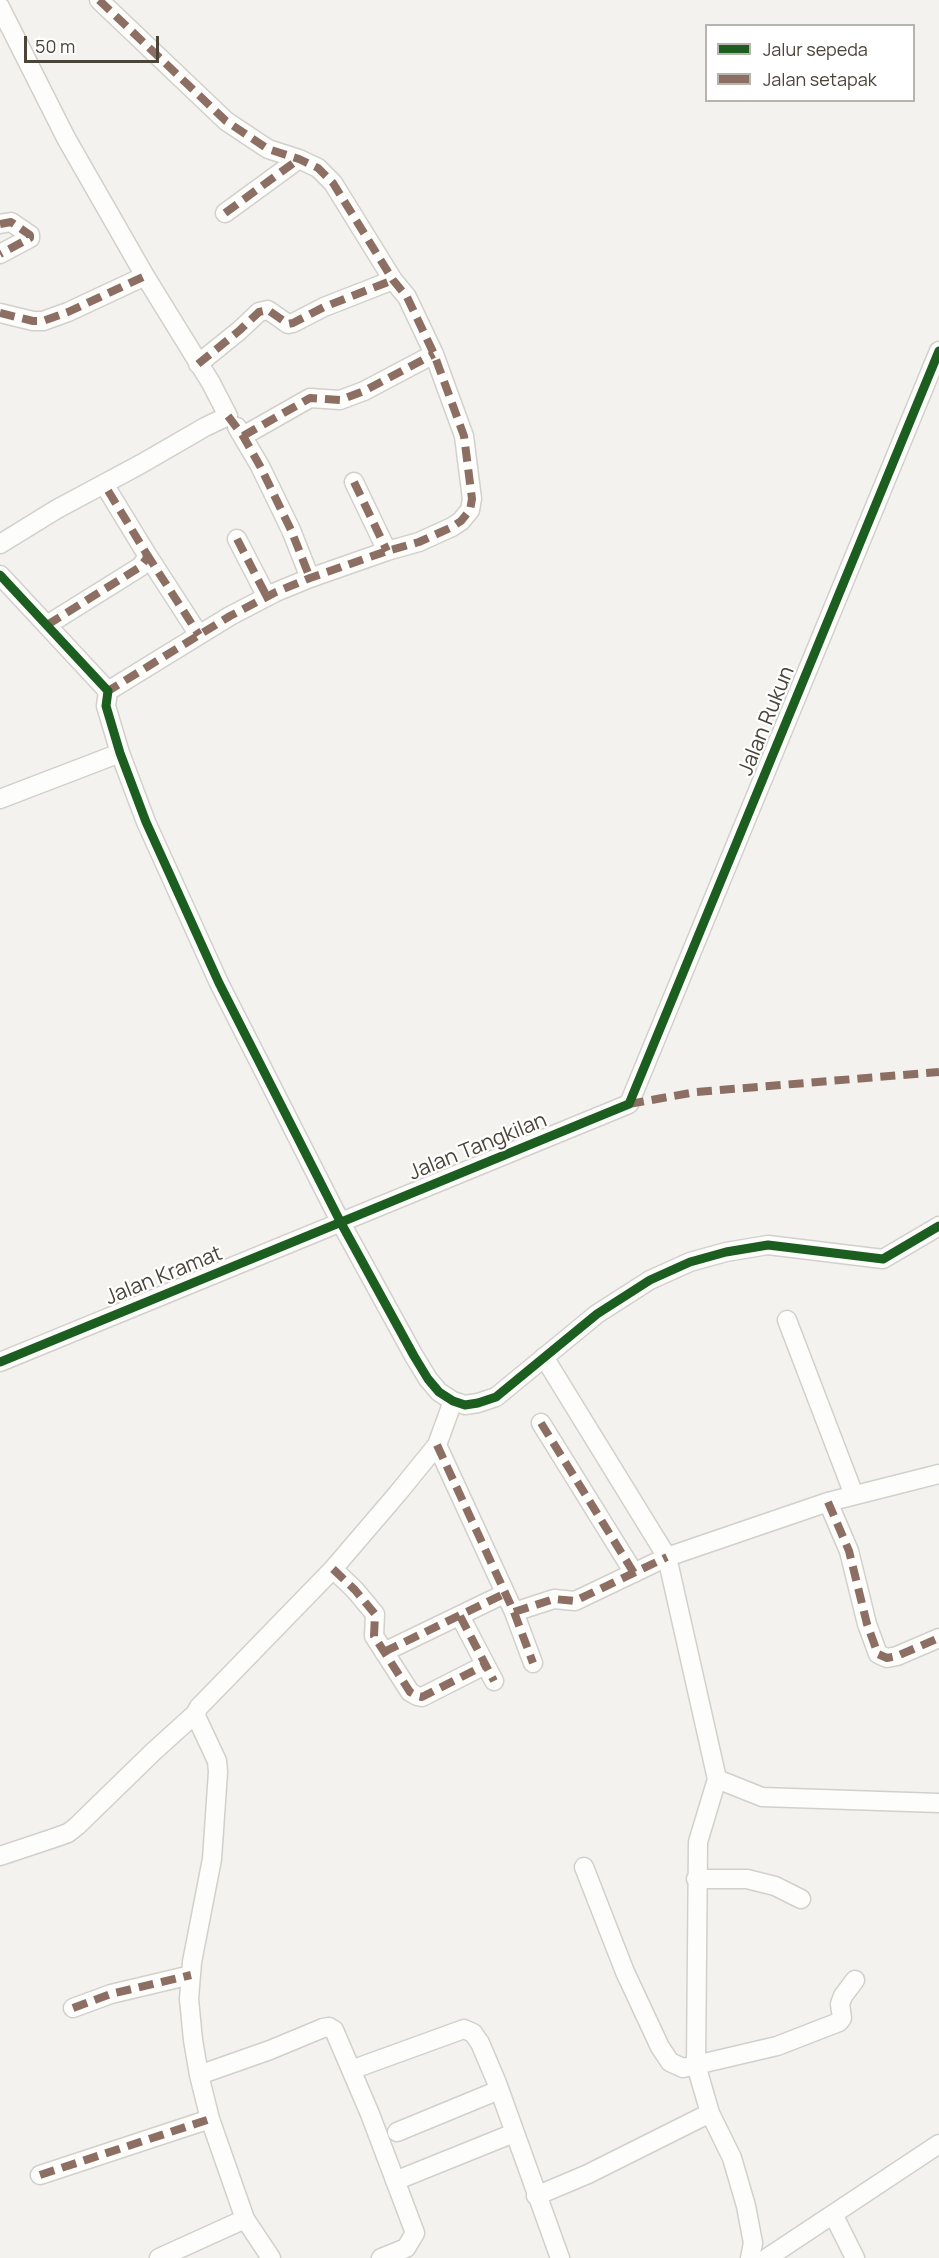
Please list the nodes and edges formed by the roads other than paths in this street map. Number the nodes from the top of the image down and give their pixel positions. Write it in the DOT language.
graph roads {
  1 [pos="99,0"];
  2 [pos="0,7"];
  3 [pos="299,159"];
  4 [pos="225,213"];
  5 [pos="0,224"];
  6 [pos="0,254"];
  7 [pos="145,276"];
  8 [pos="393,280"];
  9 [pos="0,313"];
  10 [pos="939,351"];
  11 [pos="434,354"];
  12 [pos="198,364"];
  13 [pos="228,416"];
  14 [pos="243,436"];
  15 [pos="354,482"];
  16 [pos="104,484"];
  17 [pos="237,539"];
  18 [pos="0,544"];
  19 [pos="387,551"];
  20 [pos="146,553"];
  21 [pos="0,575"];
  22 [pos="310,578"];
  23 [pos="267,597"];
  24 [pos="47,625"];
  25 [pos="199,635"];
  26 [pos="108,691"];
  27 [pos="120,753"];
  28 [pos="0,799"];
  29 [pos="629,1104"];
  30 [pos="341,1223"];
  31 [pos="939,1226"];
  32 [pos="787,1320"];
  33 [pos="544,1357"];
  34 [pos="0,1362"];
  35 [pos="453,1401"];
  36 [pos="541,1423"];
  37 [pos="437,1445"];
  38 [pos="939,1474"];
  39 [pos="854,1495"];
  40 [pos="828,1502"];
  41 [pos="667,1557"];
  42 [pos="333,1569"];
  43 [pos="634,1574"];
  44 [pos="504,1594"];
  45 [pos="514,1612"];
  46 [pos="460,1616"];
  47 [pos="939,1638"];
  48 [pos="384,1652"];
  49 [pos="533,1663"];
  50 [pos="195,1714"];
  51 [pos="717,1779"];
  52 [pos="939,1803"];
  53 [pos="0,1856"];
  54 [pos="584,1867"];
  55 [pos="696,1879"];
  56 [pos="801,1899"];
  57 [pos="191,1976"];
  58 [pos="855,1980"];
  59 [pos="73,2008"];
  60 [pos="696,2065"];
  61 [pos="351,2070"];
  62 [pos="199,2075"];
  63 [pos="499,2090"];
  64 [pos="710,2113"];
  65 [pos="210,2119"];
  66 [pos="397,2132"];
  67 [pos="514,2133"];
  68 [pos="939,2144"];
  69 [pos="40,2175"];
  70 [pos="395,2181"];
  71 [pos="536,2196"];
  72 [pos="834,2216"];
  73 [pos="244,2219"];
  74 [pos="159,2258"];
  75 [pos="271,2258"];
  76 [pos="381,2258"];
  77 [pos="560,2258"];
  78 [pos="750,2258"];
  79 [pos="767,2258"];
  80 [pos="855,2258"];
  1 -- 3 [label="street"];
  2 -- 7 [label="street"];
  3 -- 4 [label="street"];
  3 -- 8 [label="street"];
  5 -- 6 [label="street"];
  7 -- 9 [label="street"];
  7 -- 12 [label="street"];
  8 -- 11 [label="street"];
  8 -- 12 [label="street"];
  10 -- 29 [label="street, Jalan Rukun"];
  11 -- 14 [label="street"];
  11 -- 19 [label="street"];
  12 -- 13 [label="street"];
  13 -- 14 [label="street"];
  13 -- 16 [label="street"];
  14 -- 22 [label="street"];
  15 -- 19 [label="street"];
  16 -- 18 [label="street"];
  16 -- 20 [label="street"];
  17 -- 23 [label="street"];
  19 -- 22 [label="street"];
  20 -- 24 [label="street"];
  20 -- 25 [label="street"];
  21 -- 24 [label="street"];
  22 -- 23 [label="street"];
  23 -- 25 [label="street"];
  24 -- 26 [label="street"];
  25 -- 26 [label="street"];
  26 -- 27 [label="street"];
  27 -- 28 [label="street"];
  27 -- 30 [label="street"];
  29 -- 30 [label="street, Jalan Tangkilan"];
  30 -- 34 [label="street, Jalan Kramat"];
  30 -- 35 [label="street"];
  31 -- 33 [label="street"];
  32 -- 39 [label="street"];
  33 -- 35 [label="street"];
  33 -- 41 [label="street"];
  35 -- 37 [label="street"];
  36 -- 43 [label="street"];
  37 -- 42 [label="street"];
  37 -- 44 [label="street"];
  38 -- 39 [label="street"];
  39 -- 40 [label="street"];
  40 -- 41 [label="street"];
  40 -- 47 [label="street"];
  41 -- 43 [label="street"];
  41 -- 51 [label="street"];
  42 -- 48 [label="street"];
  42 -- 50 [label="street"];
  43 -- 45 [label="street"];
  44 -- 45 [label="street"];
  44 -- 46 [label="street"];
  45 -- 49 [label="street"];
  46 -- 48 [label="street"];
  46 -- 48 [label="street"];
  50 -- 53 [label="street"];
  50 -- 57 [label="street"];
  51 -- 52 [label="street"];
  51 -- 55 [label="street"];
  54 -- 60 [label="street"];
  55 -- 56 [label="street"];
  55 -- 60 [label="street"];
  57 -- 59 [label="street"];
  57 -- 62 [label="street"];
  58 -- 60 [label="street"];
  60 -- 64 [label="street"];
  61 -- 62 [label="street"];
  61 -- 63 [label="street"];
  61 -- 70 [label="street"];
  62 -- 65 [label="street"];
  63 -- 66 [label="street"];
  63 -- 67 [label="street"];
  64 -- 71 [label="street"];
  64 -- 78 [label="street"];
  65 -- 69 [label="street"];
  65 -- 73 [label="street"];
  67 -- 70 [label="street"];
  67 -- 71 [label="street"];
  68 -- 72 [label="street"];
  70 -- 76 [label="street"];
  71 -- 77 [label="street"];
  72 -- 79 [label="street"];
  72 -- 80 [label="street"];
  73 -- 74 [label="street"];
  73 -- 75 [label="street"];
}
